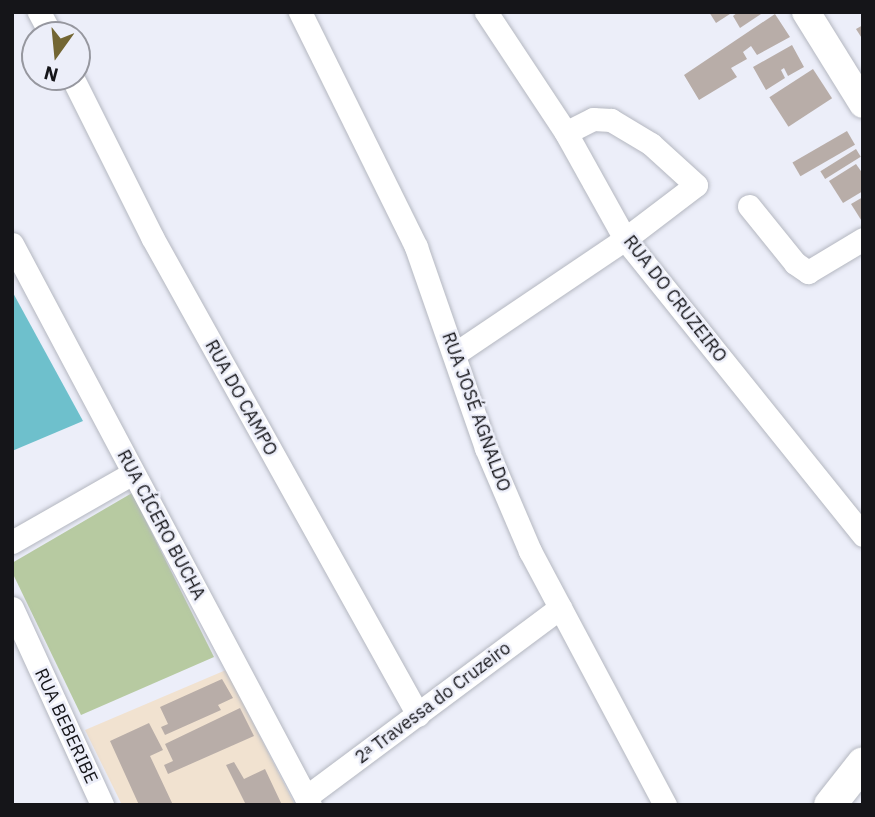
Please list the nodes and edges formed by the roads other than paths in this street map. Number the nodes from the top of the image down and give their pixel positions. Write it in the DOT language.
graph roads {
  1 [pos="300,12"];
  2 [pos="486,12"];
  3 [pos="806,12"];
  4 [pos="79,91"];
  5 [pos="863,104"];
  6 [pos="566,133"];
  7 [pos="749,206"];
  8 [pos="625,239"];
  9 [pos="863,239"];
  10 [pos="12,244"];
  11 [pos="456,354"];
  12 [pos="133,473"];
  13 [pos="863,535"];
  14 [pos="12,542"];
  15 [pos="12,608"];
  16 [pos="560,608"];
  17 [pos="418,715"];
  18 [pos="863,763"];
  19 [pos="308,801"];
  20 [pos="102,805"];
  21 [pos="665,805"];
  22 [pos="830,805"];
  1 -- 11 [label="street, RUA JOSÉ AGNALDO"];
  2 -- 6 [label="street, RUA DO CRUZEIRO"];
  3 -- 5 [label="street"];
  4 -- 17 [label="street, RUA DO CAMPO"];
  6 -- 8 [label="street, RUA DO CRUZEIRO"];
  6 -- 8 [label="street"];
  7 -- 9 [label="street"];
  8 -- 11 [label="street"];
  8 -- 13 [label="street, RUA DO CRUZEIRO"];
  10 -- 12 [label="street, RUA CÍCERO BUCHA"];
  11 -- 16 [label="street, RUA JOSÉ AGNALDO"];
  12 -- 14 [label="street"];
  12 -- 19 [label="street, RUA CÍCERO BUCHA"];
  15 -- 20 [label="street, RUA BEBERIBE"];
  16 -- 17 [label="street, 2ᵃ Travessa do Cruzeiro"];
  16 -- 21 [label="street, RUA JOSÉ AGNALDO"];
  17 -- 19 [label="street, 2ᵃ Travessa do Cruzeiro"];
  18 -- 22 [label="main road"];
}
